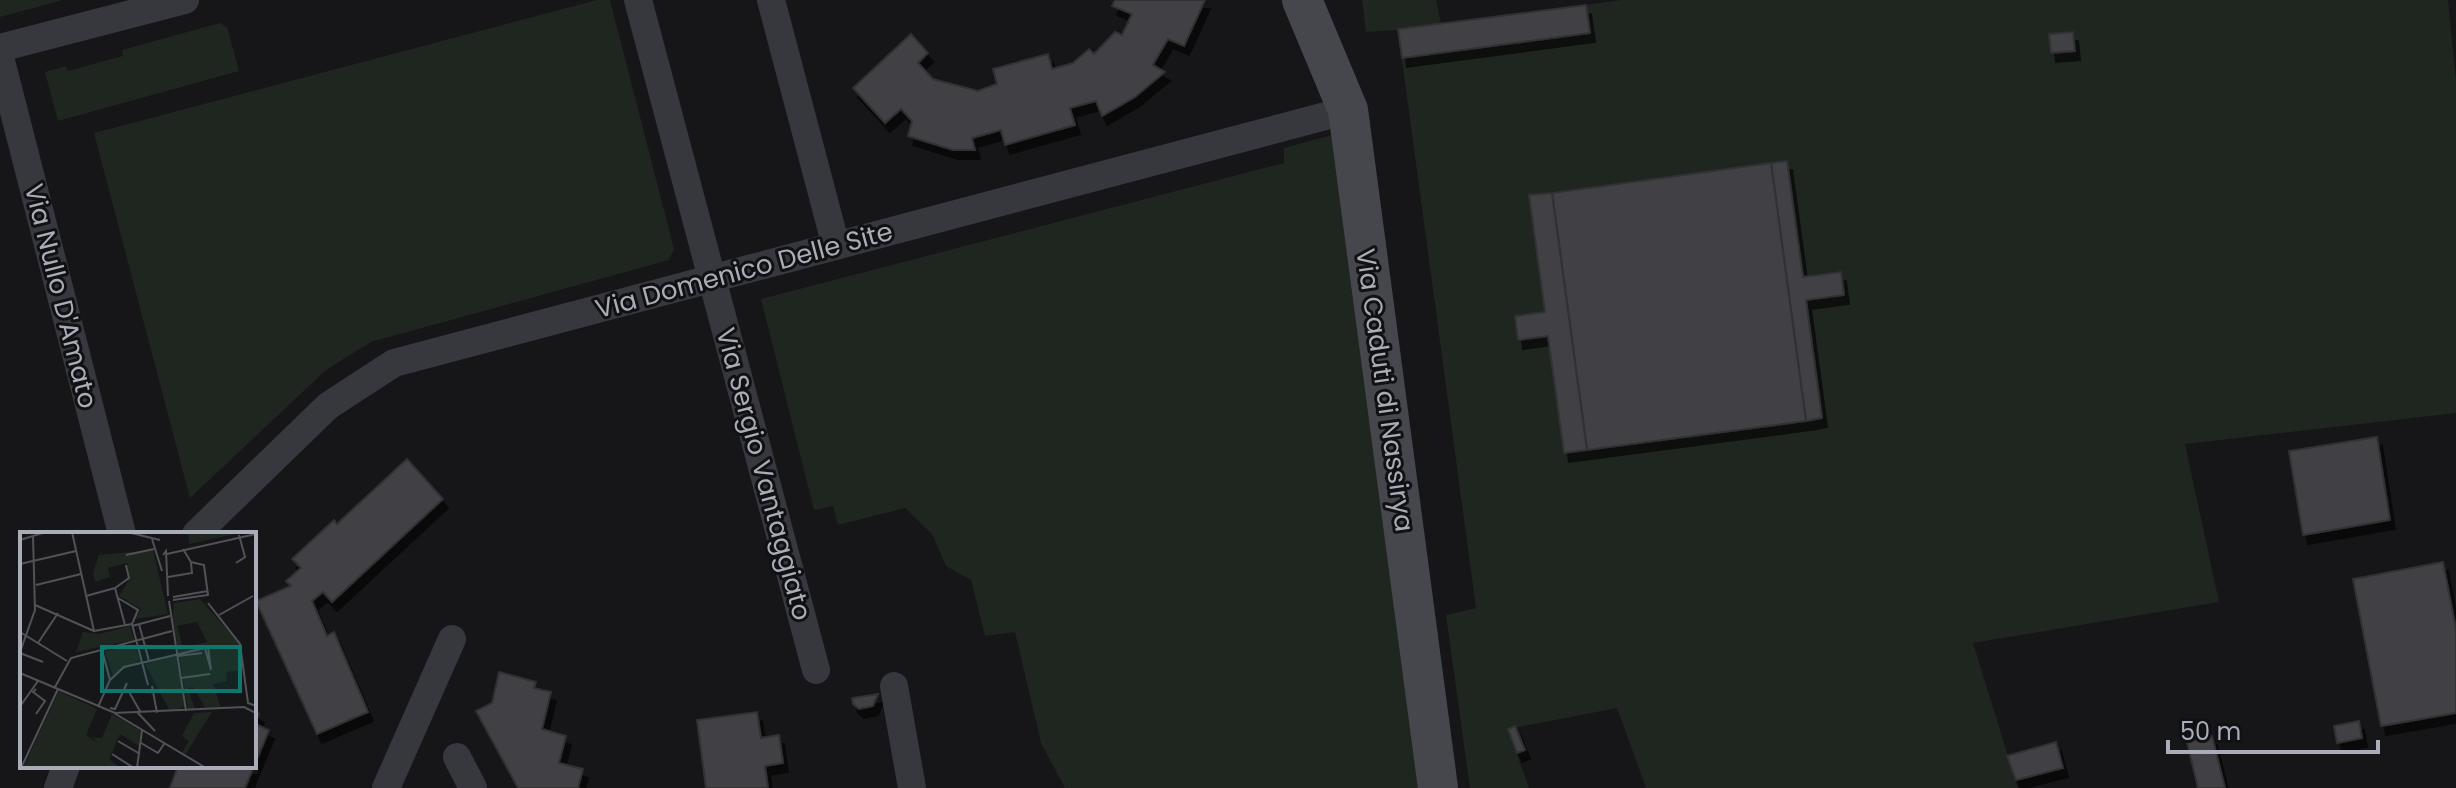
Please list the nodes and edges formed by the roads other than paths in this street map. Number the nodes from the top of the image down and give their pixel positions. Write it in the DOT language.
graph roads {
  1 [pos="185,0"];
  2 [pos="638,0"];
  3 [pos="771,0"];
  4 [pos="1302,0"];
  5 [pos="0,48"];
  6 [pos="0,57"];
  7 [pos="1348,110"];
  8 [pos="836,246"];
  9 [pos="711,279"];
  10 [pos="121,532"];
  11 [pos="198,532"];
  12 [pos="452,639"];
  13 [pos="816,670"];
  14 [pos="894,686"];
  15 [pos="457,757"];
  16 [pos="65,768"];
  17 [pos="58,788"];
  18 [pos="386,788"];
  19 [pos="473,788"];
  20 [pos="912,788"];
  21 [pos="1438,788"];
  1 -- 5 [label="street"];
  2 -- 9 [label="street, Via Sergio Vantaggiato"];
  3 -- 8 [label="street"];
  4 -- 7 [label="street, Via Caduti di Nassirya"];
  6 -- 10 [label="street, Via Nullo D'Amato"];
  7 -- 8 [label="street, Via Domenico Delle Site"];
  7 -- 21 [label="street, Via Caduti di Nassirya"];
  8 -- 9 [label="street, Via Domenico Delle Site"];
  9 -- 11 [label="street, Via Domenico Delle Site"];
  9 -- 13 [label="street, Via Sergio Vantaggiato"];
  12 -- 18 [label="street"];
  14 -- 20 [label="street"];
  15 -- 19 [label="street"];
  16 -- 17 [label="street"];
}
